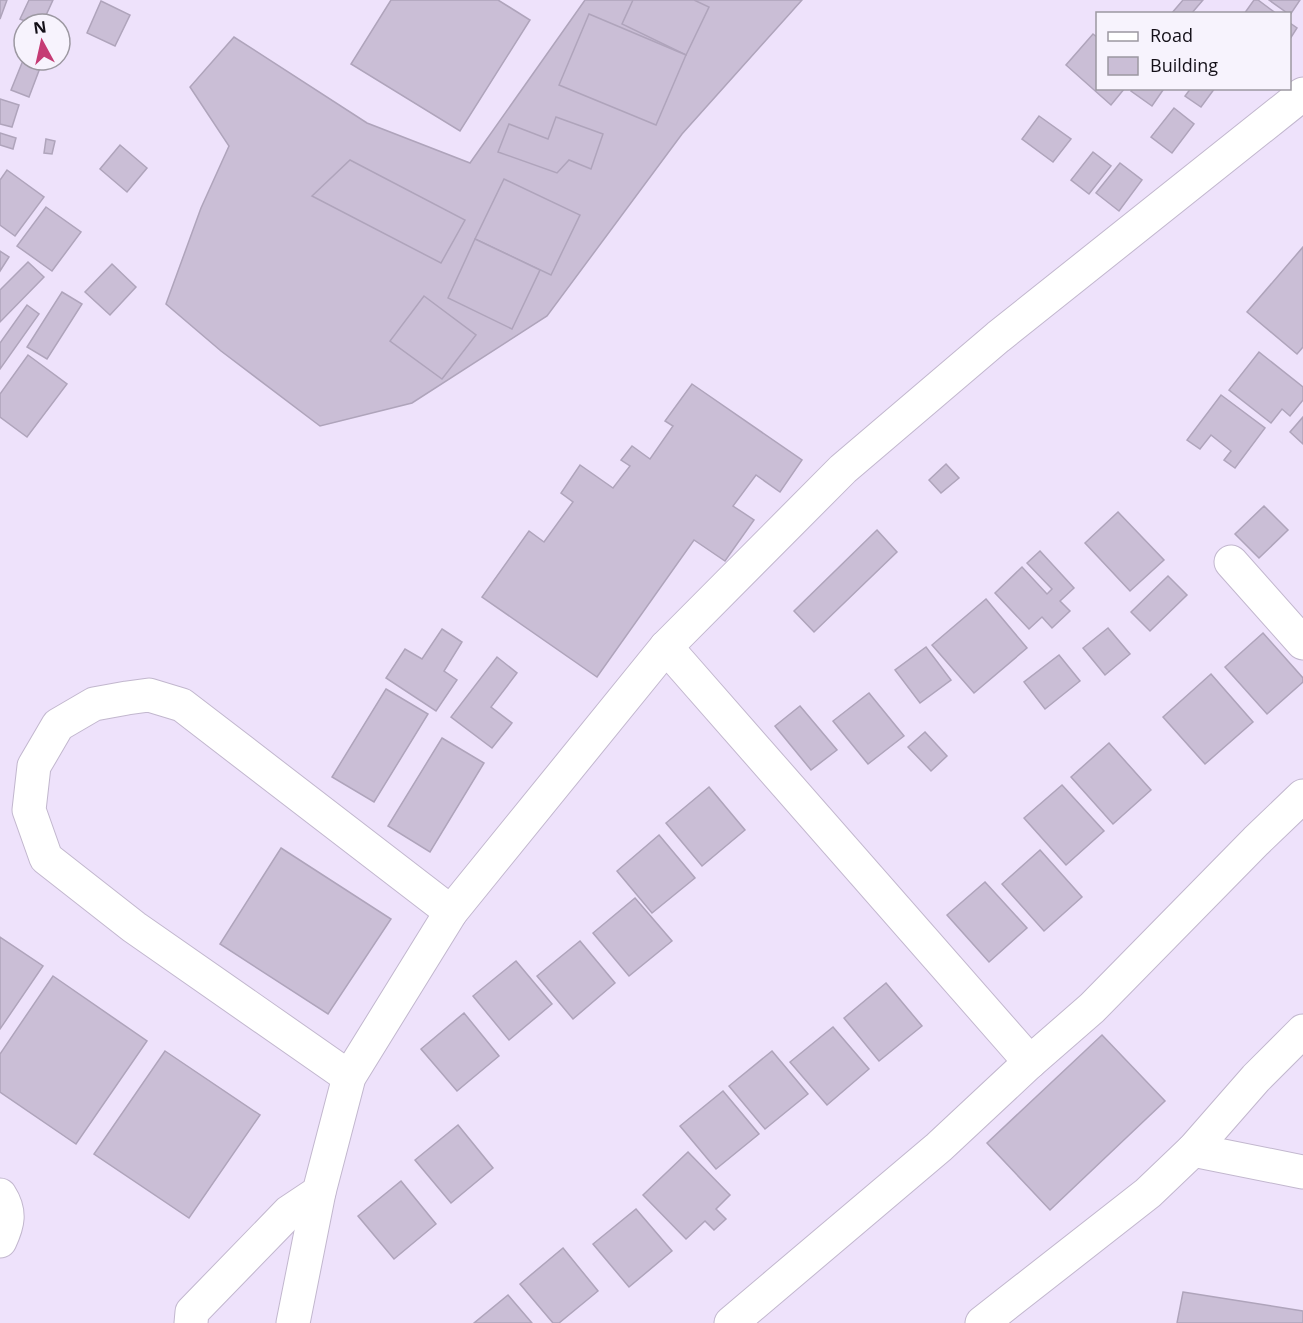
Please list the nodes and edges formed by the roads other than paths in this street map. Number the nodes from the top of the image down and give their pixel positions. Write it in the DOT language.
graph roads {
  1 [pos="1303,94"];
  2 [pos="1231,562"];
  3 [pos="1303,643"];
  4 [pos="666,647"];
  5 [pos="1303,796"];
  6 [pos="452,912"];
  7 [pos="1303,1030"];
  8 [pos="1030,1062"];
  9 [pos="349,1077"];
  10 [pos="1193,1150"];
  11 [pos="1297,1164"];
  12 [pos="319,1192"];
  13 [pos="0,1195"];
  14 [pos="0,1241"];
  15 [pos="191,1323"];
  16 [pos="293,1323"];
  17 [pos="731,1323"];
  18 [pos="982,1323"];
  1 -- 4 [label="street"];
  2 -- 3 [label="street"];
  4 -- 6 [label="street"];
  4 -- 8 [label="street"];
  5 -- 8 [label="street"];
  6 -- 9 [label="street"];
  6 -- 9 [label="street"];
  7 -- 10 [label="street"];
  8 -- 17 [label="street"];
  9 -- 12 [label="street"];
  10 -- 11 [label="street"];
  10 -- 18 [label="street"];
  12 -- 15 [label="street"];
  12 -- 16 [label="street"];
  13 -- 14 [label="street"];
}
